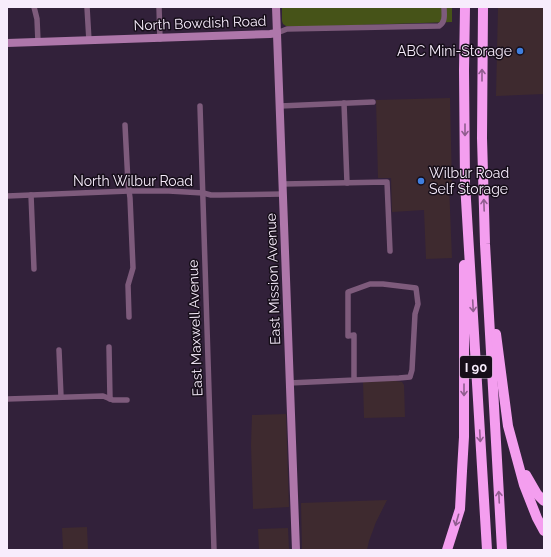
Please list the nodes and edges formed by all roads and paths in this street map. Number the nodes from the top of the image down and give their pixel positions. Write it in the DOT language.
graph roads {
  1 [pos="34,7"];
  2 [pos="88,7"];
  3 [pos="159,7"];
  4 [pos="276,7"];
  5 [pos="444,7"];
  6 [pos="465,7"];
  7 [pos="483,7"];
  8 [pos="277,33"];
  9 [pos="160,39"];
  10 [pos="89,41"];
  11 [pos="38,42"];
  12 [pos="7,43"];
  13 [pos="373,102"];
  14 [pos="344,103"];
  15 [pos="200,106"];
  16 [pos="280,106"];
  17 [pos="125,125"];
  18 [pos="346,182"];
  19 [pos="465,183"];
  20 [pos="283,184"];
  21 [pos="129,191"];
  22 [pos="203,193"];
  23 [pos="283,194"];
  24 [pos="31,195"];
  25 [pos="7,196"];
  26 [pos="485,244"];
  27 [pos="390,251"];
  28 [pos="34,269"];
  29 [pos="129,317"];
  30 [pos="109,347"];
  31 [pos="59,350"];
  32 [pos="354,380"];
  33 [pos="289,382"];
  34 [pos="61,397"];
  35 [pos="7,399"];
  36 [pos="110,399"];
  37 [pos="128,400"];
  38 [pos="508,426"];
  39 [pos="544,501"];
  40 [pos="544,531"];
  41 [pos="214,550"];
  42 [pos="296,550"];
  43 [pos="447,550"];
  44 [pos="487,550"];
  45 [pos="502,550"];
  1 -- 11 [label="street"];
  2 -- 10 [label="street"];
  3 -- 9 [label="street"];
  4 -- 8 [label="street, East Mission Avenue"];
  5 -- 8 [label="street, North Bowdish Road"];
  6 -- 19 [label="highway, I 90, one-way"];
  26 -- 7 [label="highway, I 90, one-way"];
  8 -- 9 [label="street, North Bowdish Road"];
  8 -- 16 [label="street, East Mission Avenue"];
  9 -- 10 [label="street, North Bowdish Road"];
  10 -- 11 [label="street, North Bowdish Road"];
  11 -- 12 [label="street, North Bowdish Road"];
  13 -- 14 [label="street"];
  14 -- 16 [label="street"];
  14 -- 18 [label="street"];
  15 -- 22 [label="street, East Maxwell Avenue"];
  16 -- 20 [label="street, East Mission Avenue"];
  17 -- 21 [label="street"];
  18 -- 20 [label="street"];
  18 -- 27 [label="street"];
  19 -- 43 [label="highway, one-way"];
  19 -- 44 [label="highway, I 90, one-way"];
  20 -- 23 [label="street, East Mission Avenue"];
  21 -- 22 [label="street, North Wilbur Road"];
  21 -- 24 [label="street, North Wilbur Road"];
  21 -- 29 [label="street"];
  22 -- 23 [label="street, North Wilbur Road"];
  22 -- 41 [label="street, East Maxwell Avenue"];
  23 -- 33 [label="street, East Mission Avenue"];
  24 -- 25 [label="street, North Wilbur Road"];
  24 -- 28 [label="street"];
  26 -- 38 [label="highway"];
  45 -- 26 [label="highway, I 90, one-way"];
  30 -- 36 [label="street"];
  31 -- 34 [label="street"];
  32 -- 32 [label="street"];
  32 -- 33 [label="street"];
  33 -- 42 [label="street, East Mission Avenue"];
  34 -- 35 [label="street"];
  34 -- 36 [label="street"];
  36 -- 37 [label="street"];
  38 -- 39 [label="highway"];
  38 -- 40 [label="highway"];
}
